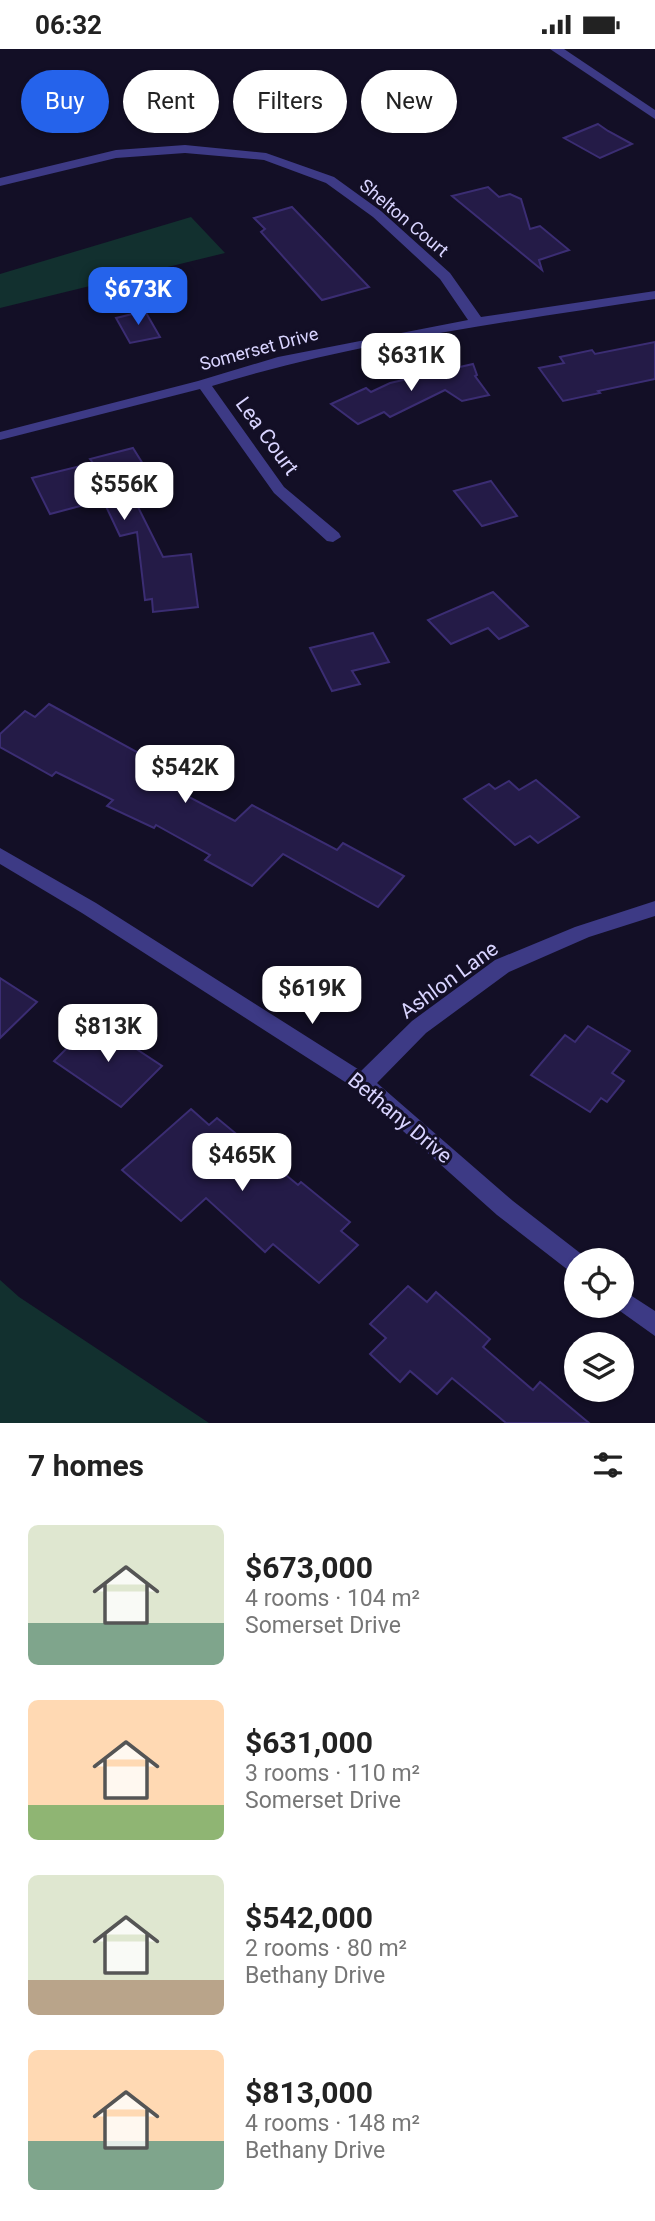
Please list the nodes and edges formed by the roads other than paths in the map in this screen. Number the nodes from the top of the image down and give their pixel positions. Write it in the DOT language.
graph roads {
  1 [pos="556,49"];
  2 [pos="655,115"];
  3 [pos="0,182"];
  4 [pos="655,295"];
  5 [pos="477,322"];
  6 [pos="203,384"];
  7 [pos="0,436"];
  8 [pos="333,537"];
  9 [pos="0,855"];
  10 [pos="655,908"];
  11 [pos="363,1083"];
  12 [pos="564,1254"];
  13 [pos="634,1309"];
  14 [pos="655,1325"];
  1 -- 2 [label="street"];
  3 -- 5 [label="street, Shelton Court"];
  4 -- 5 [label="street, Somerset Drive"];
  5 -- 6 [label="street, Somerset Drive"];
  6 -- 7 [label="street, Somerset Drive"];
  6 -- 8 [label="street, Lea Court"];
  9 -- 11 [label="street, Bethany Drive"];
  10 -- 11 [label="street, Ashlon Lane"];
  11 -- 12 [label="street, Bethany Drive"];
  13 -- 14 [label="street"];
}
